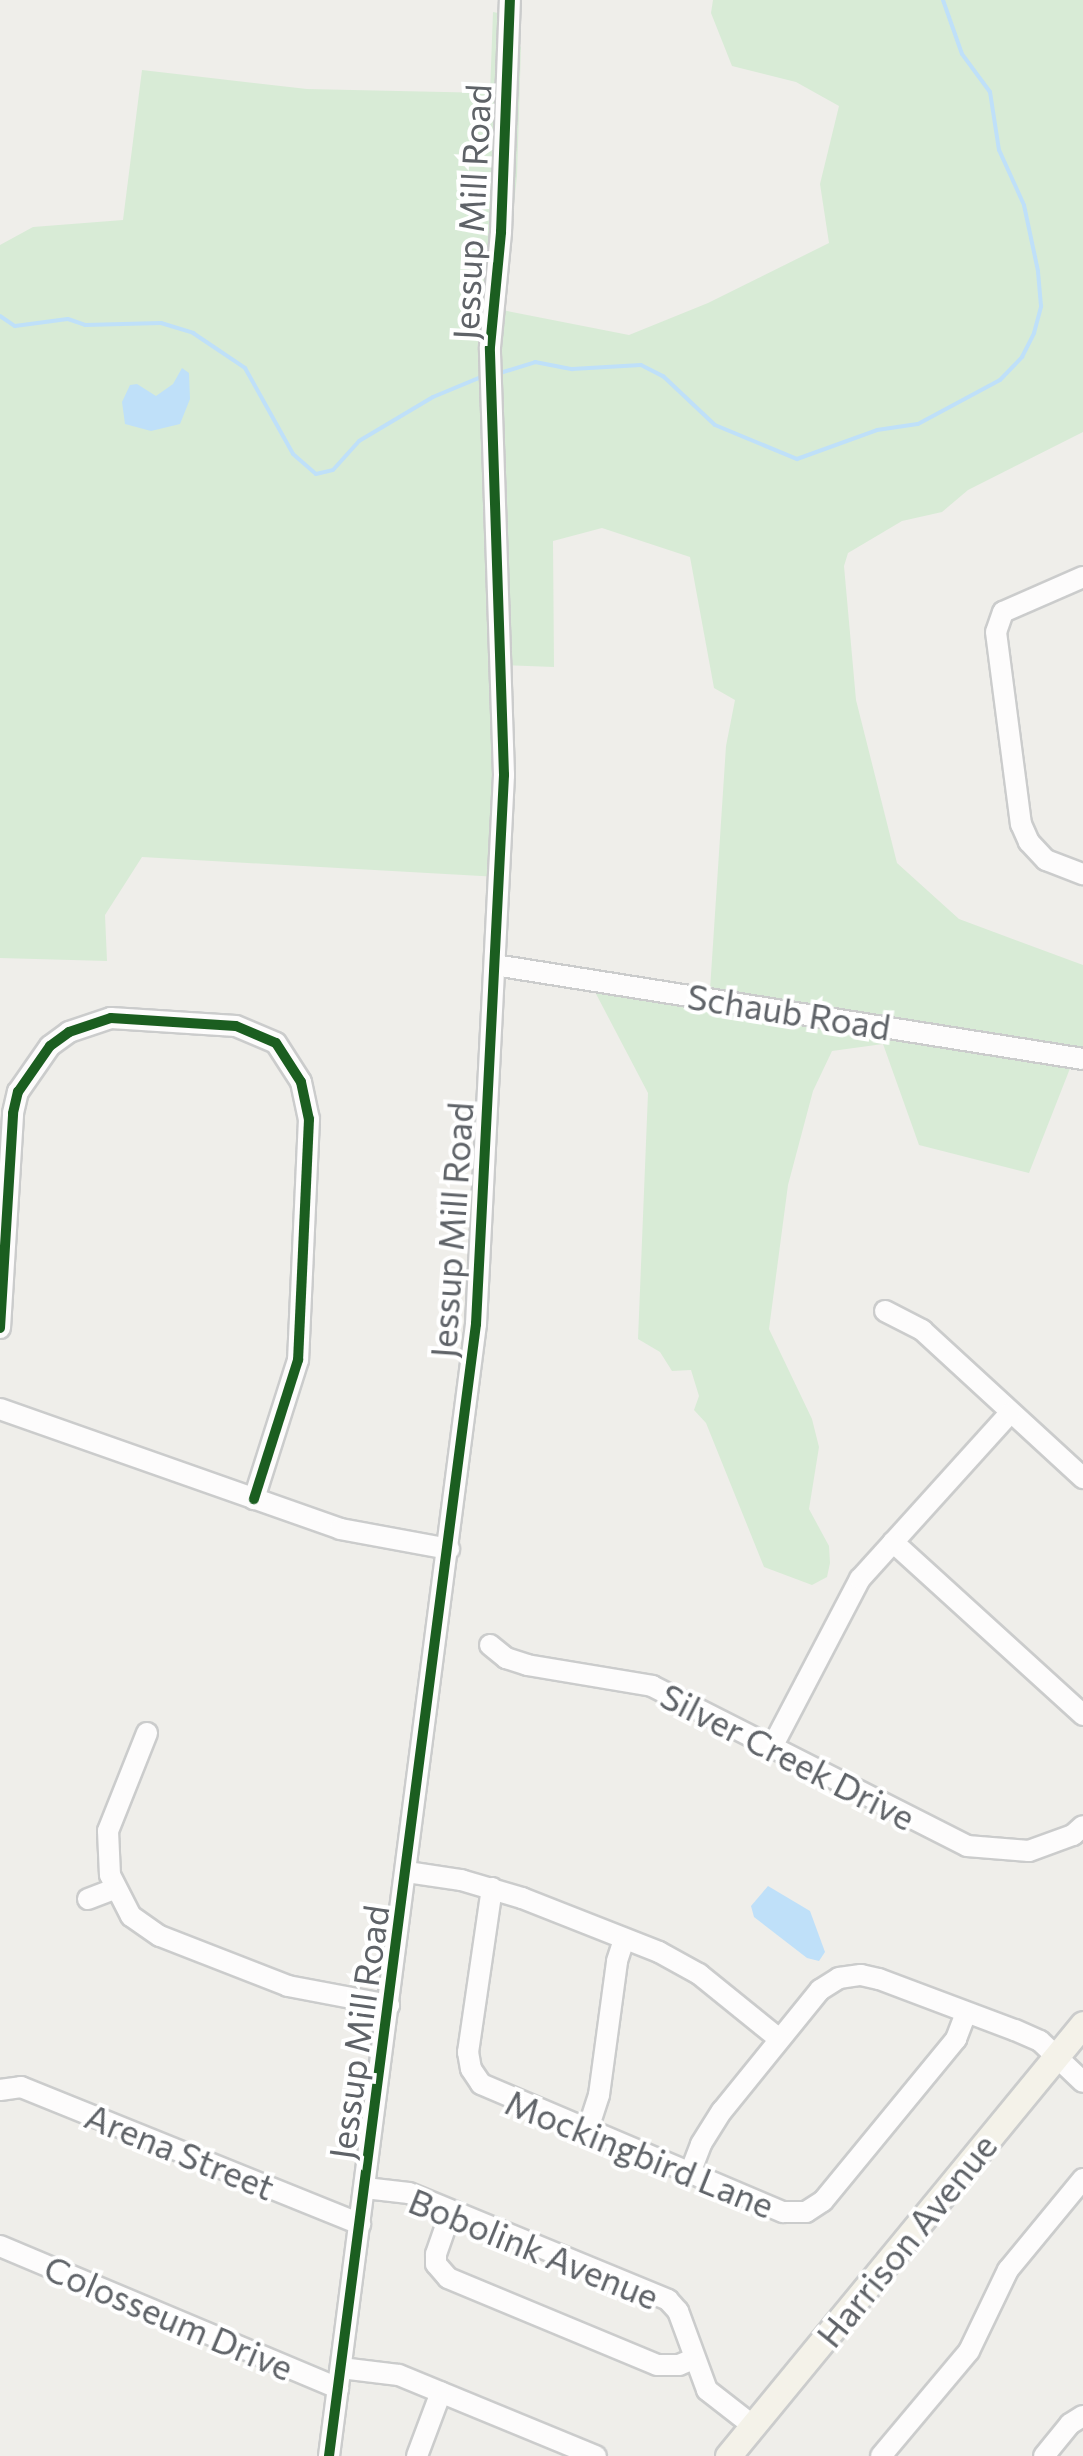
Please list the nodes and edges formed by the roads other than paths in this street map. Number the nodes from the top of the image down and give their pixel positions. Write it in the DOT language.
graph roads {
  1 [pos="510,0"];
  2 [pos="1083,577"];
  3 [pos="1083,874"];
  4 [pos="495,964"];
  5 [pos="1083,1059"];
  6 [pos="885,1311"];
  7 [pos="0,1328"];
  8 [pos="0,1409"];
  9 [pos="1010,1413"];
  10 [pos="1083,1478"];
  11 [pos="254,1499"];
  12 [pos="893,1542"];
  13 [pos="448,1549"];
  14 [pos="490,1644"];
  15 [pos="1083,1715"];
  16 [pos="147,1733"];
  17 [pos="772,1747"];
  18 [pos="1083,1826"];
  19 [pos="407,1872"];
  20 [pos="492,1888"];
  21 [pos="114,1889"];
  22 [pos="88,1898"];
  23 [pos="624,1940"];
  24 [pos="389,2005"];
  25 [pos="966,2013"];
  26 [pos="1083,2024"];
  27 [pos="778,2038"];
  28 [pos="1056,2061"];
  29 [pos="1083,2082"];
  30 [pos="0,2090"];
  31 [pos="587,2132"];
  32 [pos="690,2173"];
  33 [pos="1083,2180"];
  34 [pos="365,2188"];
  35 [pos="451,2211"];
  36 [pos="360,2224"];
  37 [pos="0,2246"];
  38 [pos="693,2359"];
  39 [pos="340,2378"];
  40 [pos="441,2392"];
  41 [pos="1083,2416"];
  42 [pos="752,2426"];
  43 [pos="548,2447"];
  44 [pos="329,2456"];
  45 [pos="417,2456"];
  46 [pos="596,2456"];
  47 [pos="728,2456"];
  48 [pos="881,2456"];
  49 [pos="1044,2456"];
  1 -- 4 [label="street, Jessup Mill Road"];
  2 -- 3 [label="street"];
  4 -- 5 [label="street, Schaub Road"];
  4 -- 13 [label="street, Jessup Mill Road"];
  6 -- 9 [label="street"];
  7 -- 11 [label="street"];
  8 -- 11 [label="street"];
  9 -- 10 [label="street"];
  9 -- 12 [label="street"];
  11 -- 13 [label="street"];
  12 -- 15 [label="street"];
  12 -- 17 [label="street"];
  13 -- 19 [label="street, Jessup Mill Road"];
  14 -- 17 [label="street, Silver Creek Drive"];
  16 -- 21 [label="street"];
  17 -- 18 [label="street, Silver Creek Drive"];
  19 -- 20 [label="street"];
  19 -- 24 [label="street, Jessup Mill Road"];
  20 -- 23 [label="street"];
  20 -- 31 [label="street, Mockingbird Lane"];
  21 -- 22 [label="street"];
  21 -- 24 [label="street"];
  23 -- 27 [label="street"];
  23 -- 31 [label="street"];
  24 -- 34 [label="street, Jessup Mill Road"];
  25 -- 27 [label="street"];
  25 -- 28 [label="street"];
  25 -- 32 [label="street, Mockingbird Lane"];
  26 -- 28 [label="main road, Harrison Avenue"];
  27 -- 32 [label="street"];
  28 -- 29 [label="street"];
  28 -- 42 [label="main road, Harrison Avenue"];
  30 -- 36 [label="street, Arena Street"];
  31 -- 32 [label="street, Mockingbird Lane"];
  33 -- 48 [label="street"];
  34 -- 35 [label="street, Bobolink Avenue"];
  34 -- 36 [label="street, Jessup Mill Road"];
  35 -- 38 [label="street, Bobolink Avenue"];
  35 -- 38 [label="street"];
  36 -- 39 [label="street, Jessup Mill Road"];
  37 -- 39 [label="street, Colosseum Drive"];
  38 -- 42 [label="street, Bobolink Avenue"];
  39 -- 40 [label="street, Colosseum Drive"];
  39 -- 44 [label="street, Jessup Mill Road"];
  40 -- 43 [label="street, Colosseum Drive"];
  40 -- 45 [label="street"];
  41 -- 49 [label="street"];
  42 -- 47 [label="main road, Harrison Avenue"];
  43 -- 46 [label="street, Colosseum Drive"];
}
